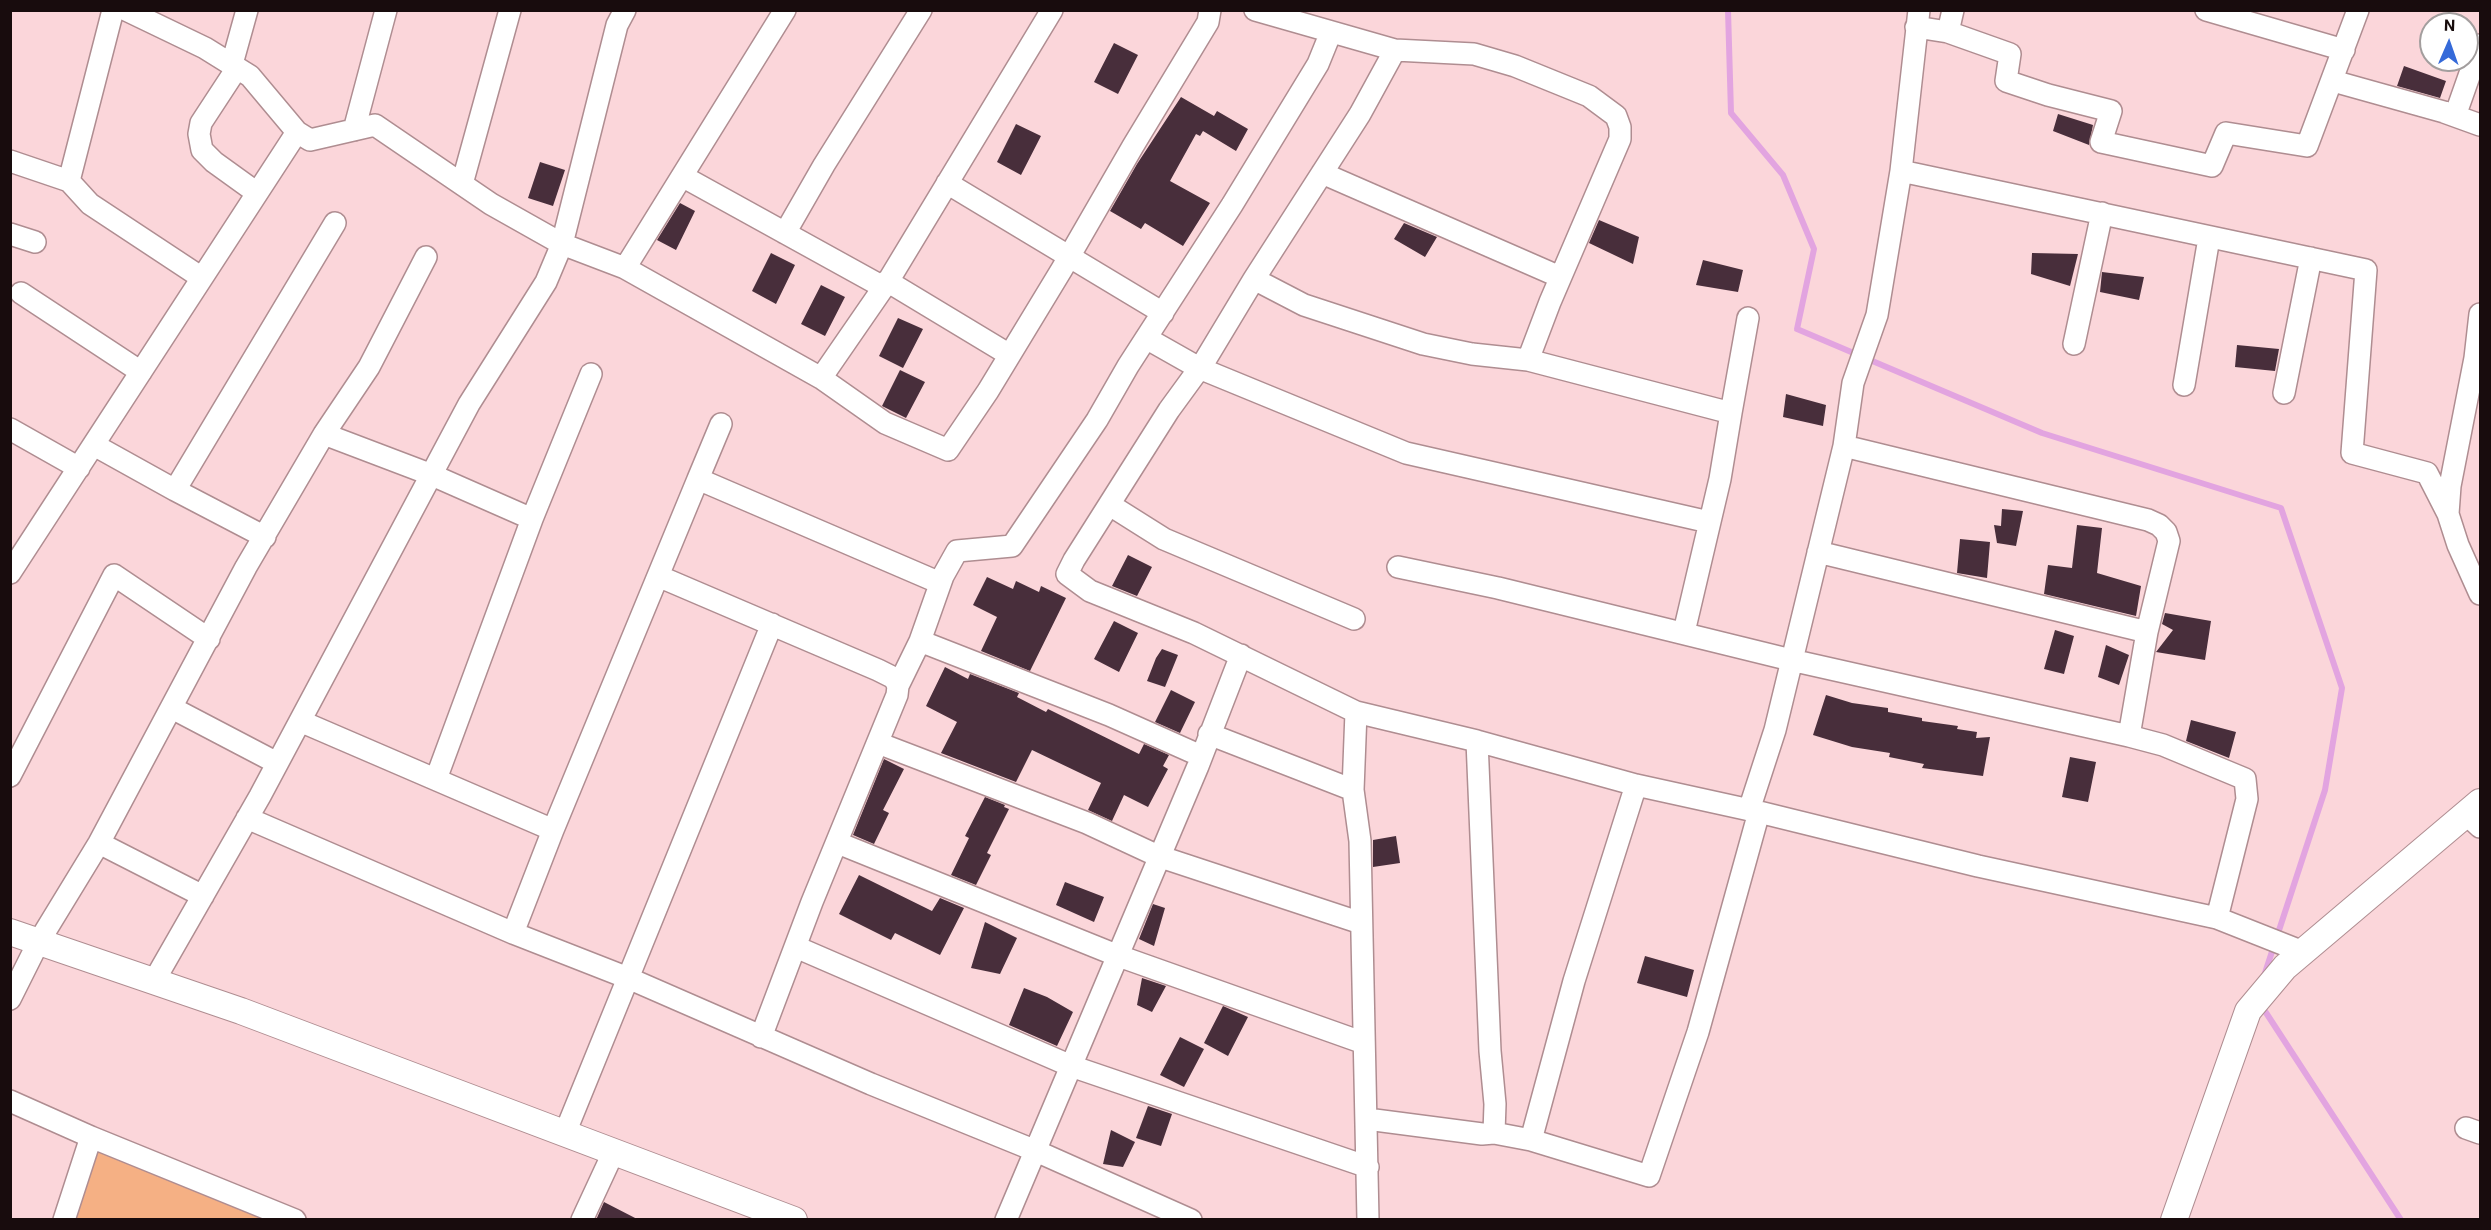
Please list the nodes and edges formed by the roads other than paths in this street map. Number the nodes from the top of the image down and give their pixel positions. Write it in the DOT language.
graph roads {
  1 [pos="113,10"];
  2 [pos="126,10"];
  3 [pos="247,10"];
  4 [pos="386,10"];
  5 [pos="510,10"];
  6 [pos="625,10"];
  7 [pos="785,10"];
  8 [pos="921,10"];
  9 [pos="1052,10"];
  10 [pos="1210,10"];
  11 [pos="1255,10"];
  12 [pos="1953,10"];
  13 [pos="2206,10"];
  14 [pos="2358,10"];
  15 [pos="1917,19"];
  16 [pos="1331,32"];
  17 [pos="1948,32"];
  18 [pos="2481,45"];
  19 [pos="1395,50"];
  20 [pos="2344,50"];
  21 [pos="234,66"];
  22 [pos="2333,81"];
  23 [pos="2455,116"];
  24 [pos="2481,125"];
  25 [pos="354,130"];
  26 [pos="297,132"];
  27 [pos="10,161"];
  28 [pos="1900,171"];
  29 [pos="1322,173"];
  30 [pos="682,176"];
  31 [pos="69,181"];
  32 [pos="947,183"];
  33 [pos="462,184"];
  34 [pos="257,193"];
  35 [pos="2102,213"];
  36 [pos="335,223"];
  37 [pos="785,233"];
  38 [pos="10,234"];
  39 [pos="2209,238"];
  40 [pos="34,242"];
  41 [pos="562,244"];
  42 [pos="1069,256"];
  43 [pos="426,257"];
  44 [pos="2311,258"];
  45 [pos="625,268"];
  46 [pos="1560,277"];
  47 [pos="202,278"];
  48 [pos="1254,279"];
  49 [pos="885,284"];
  50 [pos="21,292"];
  51 [pos="1163,313"];
  52 [pos="2481,314"];
  53 [pos="1748,318"];
  54 [pos="1146,338"];
  55 [pos="2074,344"];
  56 [pos="1008,354"];
  57 [pos="1528,360"];
  58 [pos="1199,368"];
  59 [pos="141,372"];
  60 [pos="591,374"];
  61 [pos="821,378"];
  62 [pos="2184,385"];
  63 [pos="2284,393"];
  64 [pos="1731,412"];
  65 [pos="721,424"];
  66 [pos="10,429"];
  67 [pos="324,434"];
  68 [pos="94,445"];
  69 [pos="1844,446"];
  70 [pos="79,468"];
  71 [pos="432,475"];
  72 [pos="698,479"];
  73 [pos="175,490"];
  74 [pos="1110,505"];
  75 [pos="2448,514"];
  76 [pos="532,519"];
  77 [pos="1709,522"];
  78 [pos="265,537"];
  79 [pos="1818,552"];
  80 [pos="12,567"];
  81 [pos="1398,567"];
  82 [pos="658,576"];
  83 [pos="940,583"];
  84 [pos="2481,594"];
  85 [pos="1354,619"];
  86 [pos="772,624"];
  87 [pos="1684,632"];
  88 [pos="2147,632"];
  89 [pos="209,639"];
  90 [pos="920,641"];
  91 [pos="1241,655"];
  92 [pos="1791,660"];
  93 [pos="898,686"];
  94 [pos="172,708"];
  95 [pos="1356,712"];
  96 [pos="300,721"];
  97 [pos="1209,734"];
  98 [pos="2129,736"];
  99 [pos="1477,741"];
  100 [pos="878,743"];
  101 [pos="1201,756"];
  102 [pos="277,763"];
  103 [pos="10,776"];
  104 [pos="436,779"];
  105 [pos="1636,784"];
  106 [pos="1353,790"];
  107 [pos="1754,811"];
  108 [pos="2476,814"];
  109 [pos="247,818"];
  110 [pos="553,830"];
  111 [pos="99,843"];
  112 [pos="838,843"];
  113 [pos="1158,856"];
  114 [pos="203,896"];
  115 [pos="2217,918"];
  116 [pos="1361,923"];
  117 [pos="10,932"];
  118 [pos="513,933"];
  119 [pos="38,943"];
  120 [pos="796,947"];
  121 [pos="2292,955"];
  122 [pos="1116,956"];
  123 [pos="628,978"];
  124 [pos="154,981"];
  125 [pos="10,999"];
  126 [pos="761,1037"];
  127 [pos="1364,1043"];
  128 [pos="1071,1066"];
  129 [pos="10,1101"];
  130 [pos="1367,1119"];
  131 [pos="565,1133"];
  132 [pos="1494,1133"];
  133 [pos="91,1137"];
  134 [pos="1531,1140"];
  135 [pos="614,1151"];
  136 [pos="1036,1151"];
  137 [pos="1368,1167"];
  138 [pos="64,1220"];
  139 [pos="295,1220"];
  140 [pos="582,1220"];
  141 [pos="794,1220"];
  142 [pos="1006,1220"];
  143 [pos="1191,1220"];
  144 [pos="1368,1220"];
  145 [pos="2174,1220"];
  1 -- 31 [label="street"];
  2 -- 21 [label="street"];
  3 -- 21 [label="street"];
  4 -- 25 [label="street"];
  5 -- 33 [label="street"];
  6 -- 41 [label="street"];
  7 -- 30 [label="street"];
  8 -- 37 [label="street"];
  9 -- 32 [label="street"];
  10 -- 42 [label="street"];
  11 -- 16 [label="street"];
  12 -- 17 [label="street"];
  13 -- 20 [label="street"];
  14 -- 20 [label="street"];
  15 -- 17 [label="street"];
  15 -- 28 [label="street"];
  16 -- 19 [label="street"];
  16 -- 51 [label="street"];
  17 -- 22 [label="street"];
  18 -- 23 [label="street"];
  19 -- 29 [label="street"];
  19 -- 46 [label="street"];
  20 -- 22 [label="street"];
  21 -- 26 [label="street"];
  21 -- 34 [label="street"];
  22 -- 23 [label="street"];
  23 -- 24 [label="street"];
  25 -- 26 [label="street"];
  25 -- 33 [label="street"];
  26 -- 34 [label="street"];
  27 -- 31 [label="street"];
  28 -- 35 [label="street"];
  28 -- 69 [label="street"];
  29 -- 46 [label="street"];
  29 -- 48 [label="street"];
  30 -- 37 [label="street"];
  30 -- 45 [label="street"];
  31 -- 47 [label="street"];
  32 -- 42 [label="street"];
  32 -- 49 [label="street"];
  33 -- 41 [label="street"];
  34 -- 47 [label="street"];
  35 -- 39 [label="street"];
  35 -- 55 [label="street"];
  36 -- 73 [label="street"];
  37 -- 49 [label="street"];
  38 -- 40 [label="street"];
  39 -- 44 [label="street"];
  39 -- 62 [label="street"];
  41 -- 45 [label="street"];
  41 -- 71 [label="street"];
  42 -- 51 [label="street"];
  42 -- 56 [label="street"];
  43 -- 67 [label="street"];
  44 -- 63 [label="street"];
  44 -- 75 [label="street"];
  45 -- 61 [label="street"];
  46 -- 57 [label="street"];
  47 -- 59 [label="street"];
  48 -- 57 [label="street"];
  48 -- 58 [label="street"];
  49 -- 56 [label="street"];
  49 -- 61 [label="street"];
  50 -- 59 [label="street"];
  51 -- 54 [label="street"];
  52 -- 75 [label="street"];
  53 -- 64 [label="street"];
  54 -- 58 [label="street"];
  54 -- 83 [label="street"];
  56 -- 61 [label="street"];
  57 -- 64 [label="street"];
  58 -- 74 [label="street"];
  58 -- 77 [label="street"];
  59 -- 68 [label="street"];
  60 -- 76 [label="street"];
  64 -- 77 [label="street"];
  65 -- 72 [label="street"];
  66 -- 70 [label="street"];
  67 -- 71 [label="street"];
  67 -- 78 [label="street"];
  68 -- 70 [label="street"];
  68 -- 73 [label="street"];
  69 -- 79 [label="street"];
  69 -- 88 [label="street"];
  70 -- 80 [label="street"];
  71 -- 76 [label="street"];
  71 -- 96 [label="street"];
  72 -- 82 [label="street"];
  72 -- 83 [label="street"];
  73 -- 78 [label="street"];
  74 -- 85 [label="street"];
  74 -- 91 [label="street"];
  75 -- 84 [label="street"];
  76 -- 104 [label="street"];
  77 -- 87 [label="street"];
  78 -- 89 [label="street"];
  79 -- 88 [label="street"];
  79 -- 92 [label="street"];
  81 -- 87 [label="street"];
  82 -- 86 [label="street"];
  82 -- 110 [label="street"];
  83 -- 90 [label="street"];
  86 -- 93 [label="street"];
  86 -- 123 [label="street"];
  87 -- 92 [label="street"];
  88 -- 98 [label="street"];
  89 -- 94 [label="street"];
  89 -- 103 [label="street"];
  90 -- 93 [label="street"];
  90 -- 101 [label="street"];
  91 -- 95 [label="street"];
  91 -- 97 [label="street"];
  92 -- 98 [label="street"];
  92 -- 107 [label="street"];
  93 -- 100 [label="street"];
  94 -- 102 [label="street"];
  94 -- 111 [label="street"];
  95 -- 99 [label="street"];
  95 -- 106 [label="street"];
  96 -- 102 [label="street"];
  96 -- 104 [label="street"];
  97 -- 101 [label="street"];
  97 -- 106 [label="street"];
  98 -- 115 [label="street"];
  99 -- 105 [label="street"];
  99 -- 132 [label="street"];
  100 -- 112 [label="street"];
  100 -- 113 [label="street"];
  101 -- 113 [label="street"];
  102 -- 109 [label="street"];
  104 -- 110 [label="street"];
  105 -- 107 [label="street"];
  105 -- 134 [label="street"];
  106 -- 116 [label="street"];
  107 -- 115 [label="street"];
  107 -- 134 [label="street"];
  108 -- 121 [label="street"];
  109 -- 114 [label="street"];
  109 -- 118 [label="street"];
  110 -- 118 [label="street"];
  111 -- 114 [label="street"];
  111 -- 119 [label="street"];
  112 -- 120 [label="street"];
  112 -- 122 [label="street"];
  113 -- 116 [label="street"];
  113 -- 122 [label="street"];
  114 -- 124 [label="street"];
  115 -- 121 [label="street"];
  116 -- 127 [label="street"];
  117 -- 119 [label="street"];
  118 -- 123 [label="street"];
  119 -- 124 [label="street"];
  119 -- 125 [label="street"];
  120 -- 126 [label="street"];
  120 -- 128 [label="street"];
  121 -- 145 [label="street"];
  122 -- 127 [label="street"];
  122 -- 128 [label="street"];
  123 -- 126 [label="street"];
  123 -- 131 [label="street"];
  124 -- 131 [label="street"];
  126 -- 136 [label="street"];
  127 -- 130 [label="street"];
  128 -- 136 [label="street"];
  128 -- 137 [label="street"];
  129 -- 133 [label="street"];
  130 -- 132 [label="street"];
  130 -- 137 [label="street"];
  131 -- 135 [label="street"];
  132 -- 134 [label="street"];
  133 -- 138 [label="street"];
  133 -- 139 [label="street"];
  135 -- 140 [label="street"];
  135 -- 141 [label="street"];
  136 -- 142 [label="street"];
  136 -- 143 [label="street"];
  137 -- 144 [label="street"];
}
